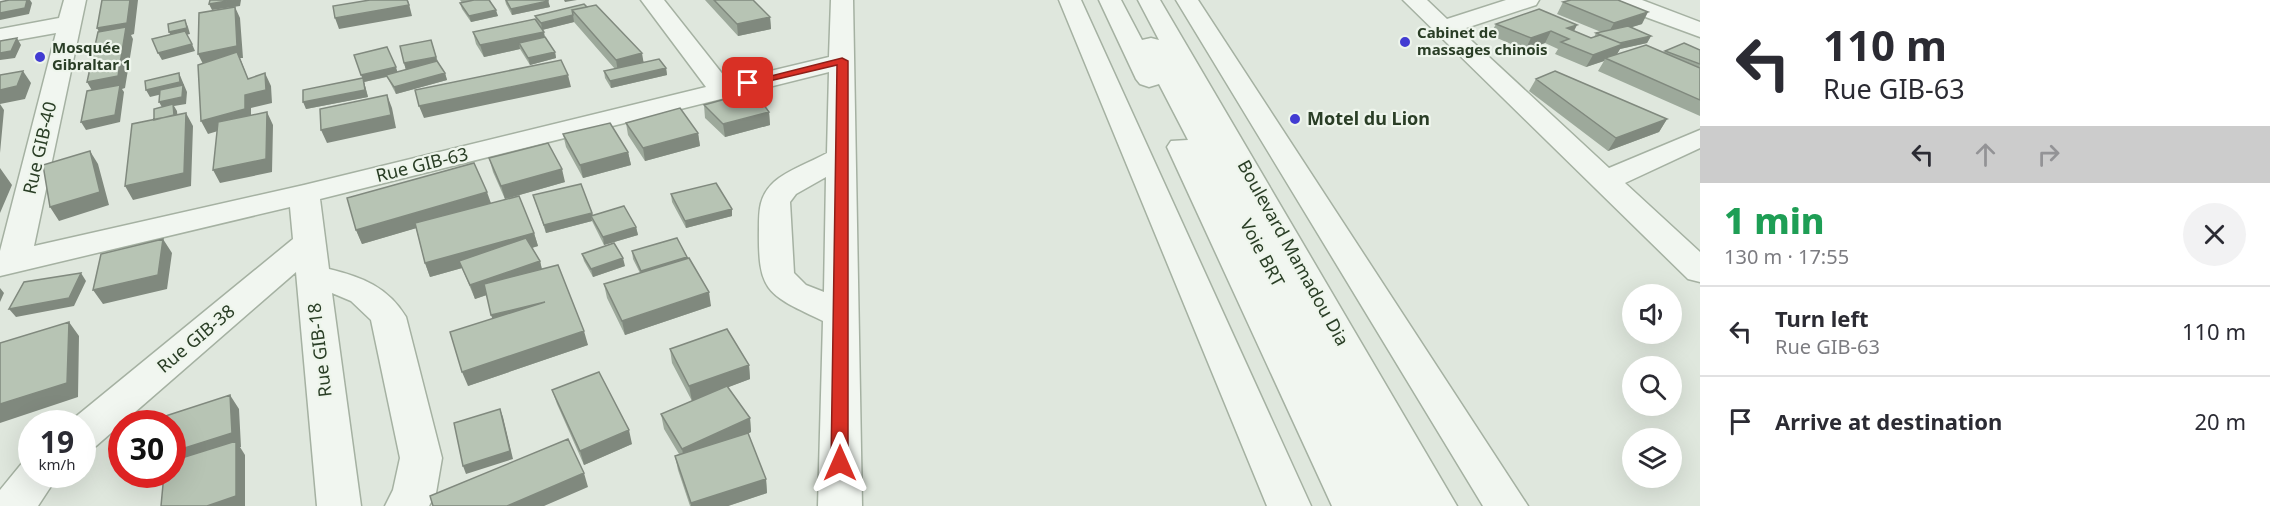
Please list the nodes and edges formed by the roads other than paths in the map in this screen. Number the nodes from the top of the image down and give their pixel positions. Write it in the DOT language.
graph roads {
  1 [pos="652,0"];
  2 [pos="842,0"];
  3 [pos="1070,0"];
  4 [pos="1110,0"];
  5 [pos="1127,0"];
  6 [pos="1149,0"];
  7 [pos="1187,0"];
  8 [pos="1414,0"];
  9 [pos="1528,0"];
  10 [pos="1621,0"];
  11 [pos="72,12"];
  12 [pos="1443,28"];
  13 [pos="1700,30"];
  14 [pos="0,36"];
  15 [pos="842,61"];
  16 [pos="721,89"];
  17 [pos="1700,138"];
  18 [pos="840,158"];
  19 [pos="1606,180"];
  20 [pos="304,194"];
  21 [pos="310,260"];
  22 [pos="7,263"];
  23 [pos="1700,270"];
  24 [pos="840,314"];
  25 [pos="96,424"];
  26 [pos="27,488"];
  27 [pos="13,506"];
  28 [pos="339,506"];
  29 [pos="407,506"];
  30 [pos="840,506"];
  31 [pos="1289,506"];
  32 [pos="1354,506"];
  33 [pos="1398,506"];
  34 [pos="1435,506"];
  35 [pos="1506,506"];
  1 -- 16 [label="street"];
  2 -- 15 [label="street"];
  3 -- 31 [label="street"];
  4 -- 32 [label="street"];
  5 -- 33 [label="street, Voie BRT"];
  6 -- 34 [label="street, Boulevard Mamadou Dia"];
  7 -- 35 [label="street"];
  8 -- 12 [label="street"];
  9 -- 12 [label="street"];
  10 -- 13 [label="street"];
  11 -- 14 [label="street"];
  11 -- 22 [label="street, Rue GIB-40"];
  12 -- 19 [label="street"];
  15 -- 16 [label="street, Rue GIB-63"];
  15 -- 18 [label="street"];
  16 -- 20 [label="street, Rue GIB-63"];
  17 -- 19 [label="street"];
  18 -- 24 [label="street"];
  18 -- 24 [label="street"];
  19 -- 23 [label="street"];
  20 -- 21 [label="street, Rue GIB-18"];
  20 -- 22 [label="street, Rue GIB-63"];
  21 -- 25 [label="street, Rue GIB-38"];
  21 -- 28 [label="street, Rue GIB-18"];
  21 -- 29 [label="street"];
  24 -- 30 [label="street"];
  26 -- 27 [label="street"];
}
